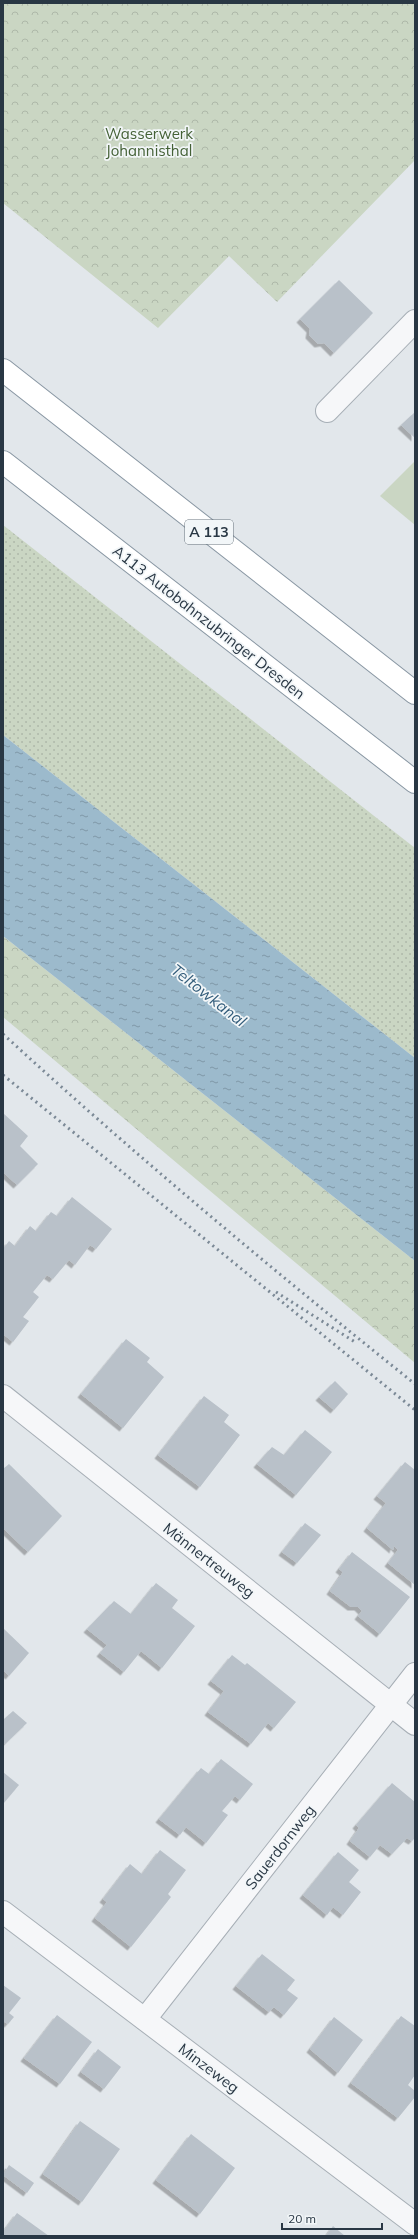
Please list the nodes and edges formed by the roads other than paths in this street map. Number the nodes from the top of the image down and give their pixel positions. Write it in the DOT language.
graph roads {
  1 [pos="415,321"];
  2 [pos="3,370"];
  3 [pos="326,411"];
  4 [pos="3,462"];
  5 [pos="415,693"];
  6 [pos="415,782"];
  7 [pos="3,1396"];
  8 [pos="415,1674"];
  9 [pos="391,1705"];
  10 [pos="415,1724"];
  11 [pos="3,1912"];
  12 [pos="145,2019"];
  13 [pos="415,2224"];
  1 -- 3 [label="street"];
  2 -- 5 [label="highway, A 113"];
  4 -- 6 [label="highway, A113 Autobahnzubringer Dresden"];
  7 -- 9 [label="street, Männertreuweg"];
  8 -- 9 [label="street, Sauerdornweg"];
  9 -- 10 [label="street, Männertreuweg"];
  9 -- 12 [label="street, Sauerdornweg"];
  11 -- 12 [label="street, Minzeweg"];
  12 -- 13 [label="street, Minzeweg"];
}
